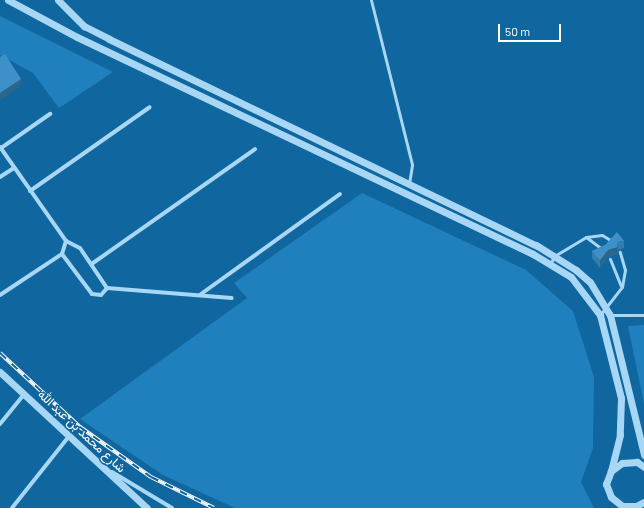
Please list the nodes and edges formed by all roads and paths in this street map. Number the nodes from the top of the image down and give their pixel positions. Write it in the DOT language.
graph roads {
  1 [pos="8,0"];
  2 [pos="58,0"];
  3 [pos="371,0"];
  4 [pos="150,107"];
  5 [pos="50,114"];
  6 [pos="0,148"];
  7 [pos="255,149"];
  8 [pos="14,168"];
  9 [pos="0,178"];
  10 [pos="409,183"];
  11 [pos="30,191"];
  12 [pos="340,194"];
  13 [pos="586,237"];
  14 [pos="66,241"];
  15 [pos="613,242"];
  16 [pos="603,250"];
  17 [pos="620,252"];
  18 [pos="62,254"];
  19 [pos="556,255"];
  20 [pos="610,259"];
  21 [pos="93,263"];
  22 [pos="550,264"];
  23 [pos="622,287"];
  24 [pos="107,288"];
  25 [pos="201,294"];
  26 [pos="0,295"];
  27 [pos="232,298"];
  28 [pos="608,311"];
  29 [pos="600,315"];
  30 [pos="644,315"];
  31 [pos="0,372"];
  32 [pos="24,394"];
  33 [pos="0,424"];
  34 [pos="69,436"];
  35 [pos="644,454"];
  36 [pos="101,465"];
  37 [pos="644,466"];
  38 [pos="610,472"];
  39 [pos="643,504"];
  40 [pos="616,505"];
  41 [pos="12,508"];
  42 [pos="147,508"];
  43 [pos="172,508"];
  1 -- 22 [label="street"];
  2 -- 10 [label="street"];
  3 -- 10 [label="lane"];
  4 -- 11 [label="street"];
  5 -- 6 [label="street"];
  6 -- 8 [label="street"];
  7 -- 21 [label="street"];
  8 -- 9 [label="street"];
  8 -- 11 [label="street"];
  10 -- 19 [label="street"];
  11 -- 14 [label="street"];
  12 -- 25 [label="street"];
  13 -- 15 [label="lane"];
  13 -- 16 [label="lane"];
  13 -- 19 [label="lane"];
  14 -- 18 [label="street"];
  14 -- 21 [label="street"];
  17 -- 23 [label="lane"];
  18 -- 24 [label="street"];
  18 -- 26 [label="street"];
  19 -- 22 [label="lane"];
  19 -- 28 [label="street"];
  20 -- 23 [label="lane"];
  21 -- 24 [label="street"];
  22 -- 29 [label="street"];
  23 -- 28 [label="lane"];
  24 -- 25 [label="street"];
  25 -- 27 [label="street"];
  28 -- 29 [label="lane"];
  28 -- 30 [label="lane"];
  28 -- 35 [label="street"];
  29 -- 38 [label="street"];
  31 -- 32 [label="street, شارع محمد بن عبد الله"];
  32 -- 33 [label="street"];
  32 -- 34 [label="street, شارع محمد بن عبد الله"];
  34 -- 36 [label="street, شارع محمد بن عبد الله"];
  34 -- 41 [label="street"];
  36 -- 42 [label="street, شارع محمد بن عبد الله"];
  36 -- 43 [label="street"];
  37 -- 38 [label="street"];
  38 -- 40 [label="street"];
  39 -- 40 [label="street"];
}
